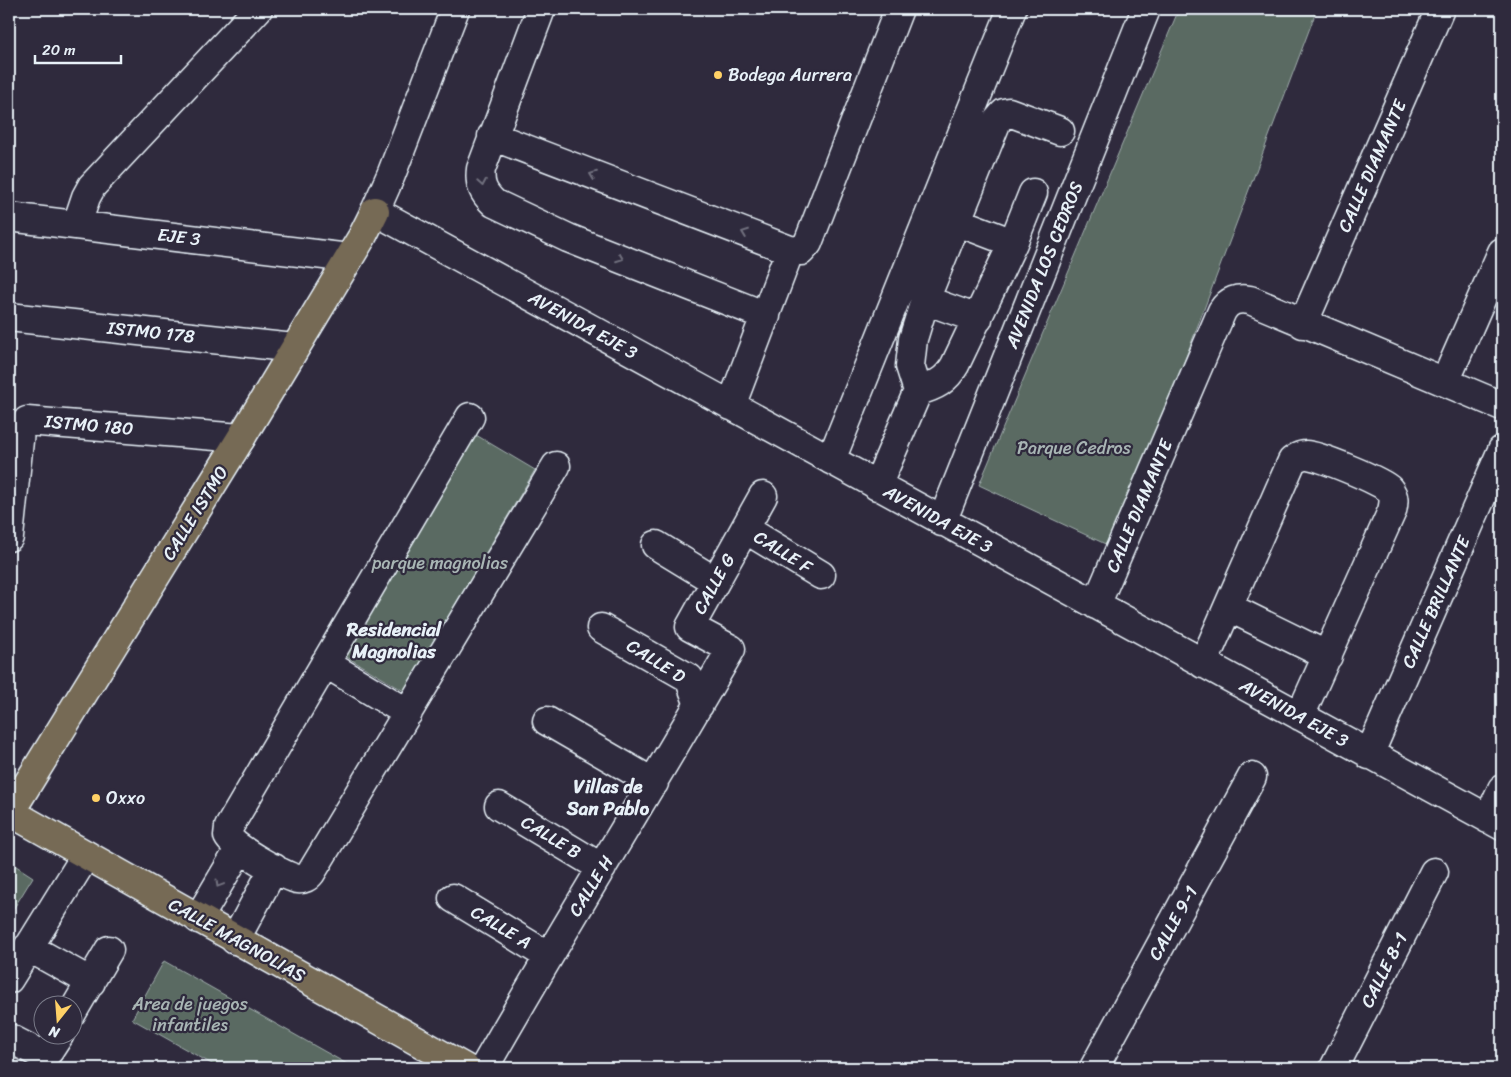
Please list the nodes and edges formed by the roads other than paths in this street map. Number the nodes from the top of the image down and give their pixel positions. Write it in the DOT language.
graph roads {
  1 [pos="258,9"];
  2 [pos="455,9"];
  3 [pos="541,9"];
  4 [pos="900,9"];
  5 [pos="1012,9"];
  6 [pos="1146,9"];
  7 [pos="1440,9"];
  8 [pos="1060,131"];
  9 [pos="492,136"];
  10 [pos="1033,193"];
  11 [pos="375,211"];
  12 [pos="9,217"];
  13 [pos="958,222"];
  14 [pos="77,224"];
  15 [pos="1013,243"];
  16 [pos="790,250"];
  17 [pos="1502,252"];
  18 [pos="349,258"];
  19 [pos="925,300"];
  20 [pos="766,316"];
  21 [pos="9,317"];
  22 [pos="978,319"];
  23 [pos="1303,324"];
  24 [pos="294,348"];
  25 [pos="1445,382"];
  26 [pos="918,391"];
  27 [pos="731,406"];
  28 [pos="1502,406"];
  29 [pos="470,417"];
  30 [pos="241,438"];
  31 [pos="1502,450"];
  32 [pos="831,460"];
  33 [pos="556,466"];
  34 [pos="877,486"];
  35 [pos="763,496"];
  36 [pos="942,522"];
  37 [pos="745,529"];
  38 [pos="9,537"];
  39 [pos="656,545"];
  40 [pos="821,575"];
  41 [pos="716,581"];
  42 [pos="1096,605"];
  43 [pos="1228,607"];
  44 [pos="601,628"];
  45 [pos="1328,656"];
  46 [pos="325,663"];
  47 [pos="1203,664"];
  48 [pos="699,705"];
  49 [pos="408,713"];
  50 [pos="1300,716"];
  51 [pos="547,721"];
  52 [pos="1370,755"];
  53 [pos="1252,778"];
  54 [pos="654,784"];
  55 [pos="1502,789"];
  56 [pos="499,806"];
  57 [pos="9,813"];
  58 [pos="1495,823"];
  59 [pos="240,848"];
  60 [pos="86,855"];
  61 [pos="274,868"];
  62 [pos="602,868"];
  63 [pos="1434,872"];
  64 [pos="453,898"];
  65 [pos="198,919"];
  66 [pos="235,940"];
  67 [pos="28,947"];
  68 [pos="109,950"];
  69 [pos="548,956"];
  70 [pos="9,979"];
  71 [pos="91,982"];
  72 [pos="82,997"];
  73 [pos="9,1038"];
  74 [pos="54,1044"];
  75 [pos="465,1068"];
  76 [pos="484,1068"];
  77 [pos="1094,1068"];
  78 [pos="1334,1068"];
  1 -- 14 [label="street"];
  2 -- 11 [label="street"];
  3 -- 9 [label="street"];
  4 -- 16 [label="street"];
  5 -- 32 [label="street"];
  6 -- 36 [label="street, AVENIDA LOS CEDROS"];
  7 -- 23 [label="street, CALLE DIAMANTE"];
  8 -- 13 [label="street"];
  16 -- 9 [label="street, one-way"];
  9 -- 20 [label="street, one-way"];
  10 -- 15 [label="street"];
  11 -- 18 [label="main road, CALLE ISTMO"];
  11 -- 27 [label="street, AVENIDA EJE 3"];
  12 -- 14 [label="street, EJE 3"];
  13 -- 15 [label="street"];
  13 -- 19 [label="street"];
  14 -- 18 [label="street, EJE 3"];
  15 -- 22 [label="street"];
  16 -- 20 [label="street"];
  17 -- 25 [label="street"];
  18 -- 24 [label="main road, CALLE ISTMO"];
  19 -- 22 [label="street"];
  19 -- 26 [label="street"];
  20 -- 27 [label="street"];
  21 -- 24 [label="street, ISTMO 178"];
  22 -- 26 [label="street"];
  23 -- 25 [label="street"];
  23 -- 42 [label="street, CALLE DIAMANTE"];
  24 -- 30 [label="main road, CALLE ISTMO"];
  25 -- 28 [label="street"];
  26 -- 34 [label="street"];
  27 -- 32 [label="street, AVENIDA EJE 3"];
  29 -- 46 [label="street"];
  30 -- 38 [label="street, ISTMO 180"];
  30 -- 57 [label="main road, CALLE ISTMO"];
  31 -- 52 [label="street, CALLE BRILLANTE"];
  32 -- 34 [label="street, AVENIDA EJE 3"];
  33 -- 49 [label="street"];
  34 -- 36 [label="street, AVENIDA EJE 3"];
  35 -- 37 [label="street, CALLE G"];
  36 -- 42 [label="street, AVENIDA EJE 3"];
  37 -- 40 [label="street, CALLE F"];
  37 -- 41 [label="street, CALLE G"];
  39 -- 41 [label="street"];
  41 -- 48 [label="street, CALLE G"];
  42 -- 47 [label="street, AVENIDA EJE 3"];
  43 -- 45 [label="street"];
  43 -- 45 [label="street"];
  43 -- 47 [label="street"];
  44 -- 48 [label="street, CALLE D"];
  45 -- 50 [label="street"];
  46 -- 49 [label="street"];
  46 -- 59 [label="street"];
  47 -- 50 [label="street, AVENIDA EJE 3"];
  48 -- 54 [label="street, CALLE H"];
  49 -- 61 [label="street"];
  50 -- 52 [label="street, AVENIDA EJE 3"];
  51 -- 54 [label="street"];
  52 -- 58 [label="street, AVENIDA EJE 3"];
  53 -- 77 [label="street, CALLE 9-1"];
  54 -- 62 [label="street, CALLE H"];
  55 -- 58 [label="street"];
  56 -- 62 [label="street, CALLE B"];
  57 -- 60 [label="main road, CALLE MAGNOLIAS"];
  59 -- 61 [label="street"];
  59 -- 65 [label="street, one-way"];
  60 -- 65 [label="main road, CALLE MAGNOLIAS"];
  60 -- 67 [label="street"];
  61 -- 66 [label="street"];
  62 -- 69 [label="street, CALLE H"];
  63 -- 78 [label="street, CALLE 8-1"];
  64 -- 69 [label="street, CALLE A"];
  65 -- 66 [label="main road, CALLE MAGNOLIAS"];
  66 -- 75 [label="main road, CALLE MAGNOLIAS"];
  67 -- 70 [label="street"];
  67 -- 71 [label="street"];
  68 -- 71 [label="street"];
  69 -- 76 [label="street, CALLE H"];
  71 -- 72 [label="street"];
  73 -- 74 [label="street"];
}
